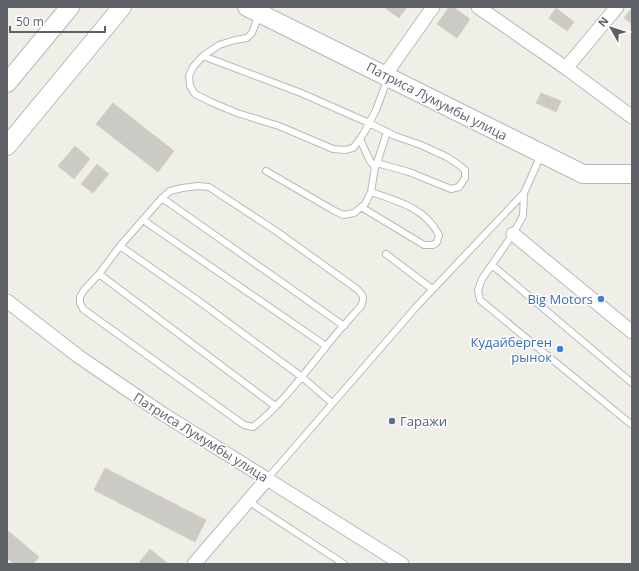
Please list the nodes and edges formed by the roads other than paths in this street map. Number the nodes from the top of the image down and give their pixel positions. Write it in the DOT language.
graph roads {
  1 [pos="70,7"];
  2 [pos="122,7"];
  3 [pos="433,7"];
  4 [pos="478,7"];
  5 [pos="617,7"];
  6 [pos="253,10"];
  7 [pos="203,56"];
  8 [pos="566,68"];
  9 [pos="387,76"];
  10 [pos="7,83"];
  11 [pos="632,118"];
  12 [pos="369,123"];
  13 [pos="387,132"];
  14 [pos="360,139"];
  15 [pos="7,146"];
  16 [pos="542,154"];
  17 [pos="376,165"];
  18 [pos="266,171"];
  19 [pos="632,174"];
  20 [pos="372,192"];
  21 [pos="524,193"];
  22 [pos="162,198"];
  23 [pos="361,207"];
  24 [pos="143,220"];
  25 [pos="513,234"];
  26 [pos="120,246"];
  27 [pos="386,254"];
  28 [pos="492,265"];
  29 [pos="99,274"];
  30 [pos="432,289"];
  31 [pos="7,301"];
  32 [pos="344,326"];
  33 [pos="632,332"];
  34 [pos="326,346"];
  35 [pos="302,377"];
  36 [pos="632,383"];
  37 [pos="332,403"];
  38 [pos="276,406"];
  39 [pos="632,425"];
  40 [pos="268,479"];
  41 [pos="248,501"];
  42 [pos="194,564"];
  43 [pos="344,564"];
  44 [pos="402,564"];
  1 -- 10 [label="street"];
  2 -- 15 [label="street"];
  3 -- 9 [label="street"];
  4 -- 8 [label="street"];
  5 -- 8 [label="street"];
  6 -- 7 [label="lane"];
  6 -- 9 [label="street, Патриса Лумумбы улица"];
  7 -- 12 [label="lane"];
  7 -- 14 [label="lane"];
  8 -- 11 [label="street"];
  9 -- 12 [label="lane"];
  9 -- 16 [label="street, Патриса Лумумбы улица"];
  12 -- 13 [label="lane"];
  12 -- 14 [label="lane"];
  13 -- 17 [label="lane"];
  13 -- 17 [label="lane"];
  14 -- 17 [label="lane"];
  16 -- 19 [label="street, Патриса Лумумбы улица"];
  16 -- 21 [label="lane"];
  17 -- 20 [label="lane"];
  18 -- 23 [label="lane"];
  20 -- 23 [label="lane"];
  20 -- 23 [label="lane"];
  21 -- 25 [label="lane"];
  21 -- 30 [label="lane"];
  22 -- 24 [label="lane"];
  22 -- 32 [label="lane"];
  22 -- 32 [label="lane"];
  24 -- 26 [label="lane"];
  24 -- 34 [label="lane"];
  25 -- 28 [label="lane"];
  25 -- 33 [label="street"];
  26 -- 29 [label="lane"];
  26 -- 35 [label="lane"];
  27 -- 30 [label="lane"];
  28 -- 36 [label="lane"];
  28 -- 39 [label="lane"];
  29 -- 38 [label="lane"];
  29 -- 38 [label="lane"];
  30 -- 37 [label="lane"];
  31 -- 40 [label="street, Патриса Лумумбы улица"];
  32 -- 34 [label="lane"];
  34 -- 35 [label="lane"];
  35 -- 37 [label="lane"];
  35 -- 38 [label="lane"];
  37 -- 40 [label="lane"];
  40 -- 41 [label="street"];
  40 -- 44 [label="street, Патриса Лумумбы улица"];
  41 -- 42 [label="street"];
  41 -- 43 [label="lane"];
}
